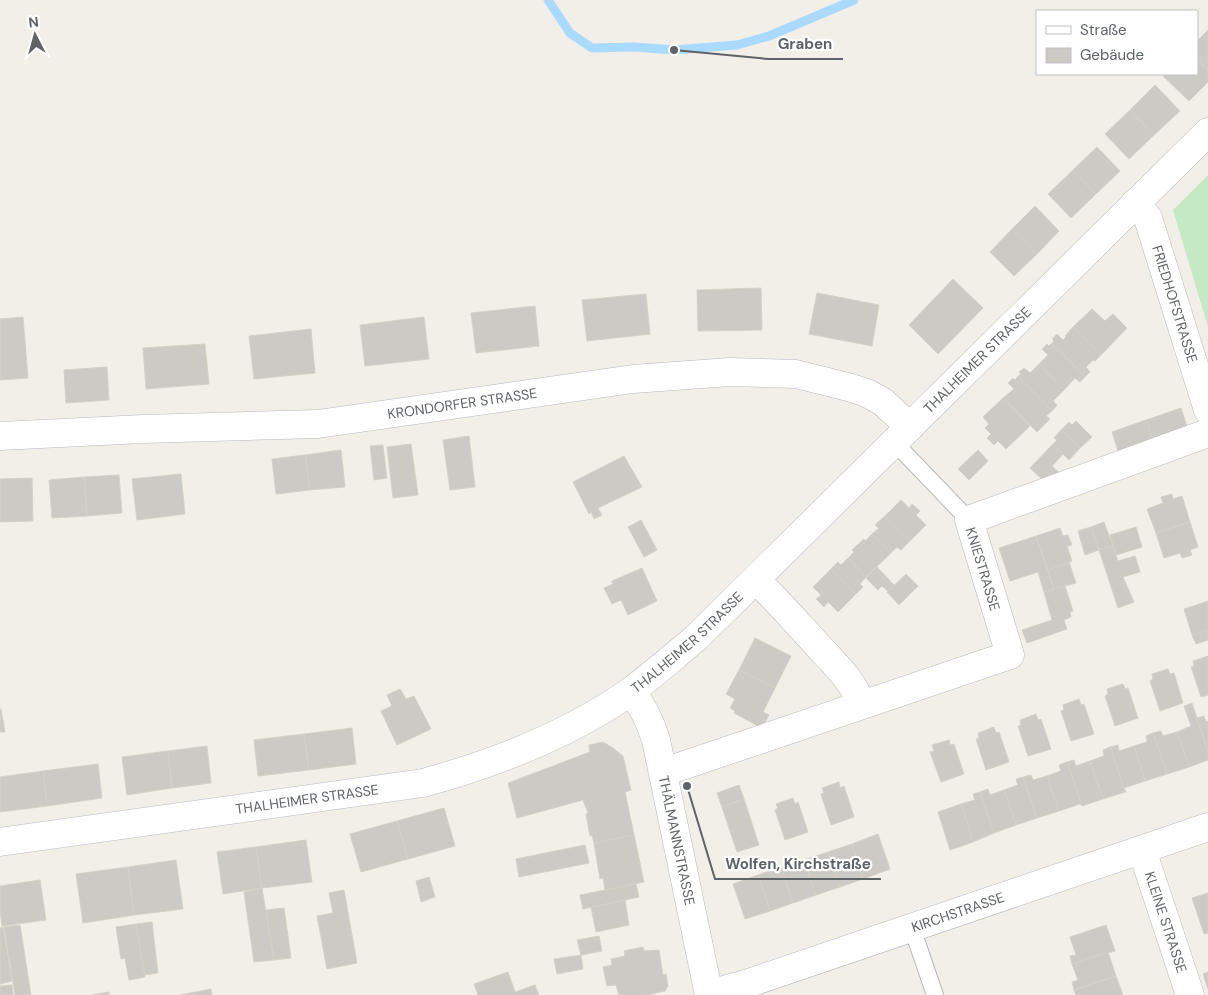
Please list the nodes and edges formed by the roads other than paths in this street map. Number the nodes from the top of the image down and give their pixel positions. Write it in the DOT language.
graph roads {
  1 [pos="1208,132"];
  2 [pos="1135,203"];
  3 [pos="1208,410"];
  4 [pos="1208,433"];
  5 [pos="902,435"];
  6 [pos="0,436"];
  7 [pos="968,520"];
  8 [pos="756,580"];
  9 [pos="630,691"];
  10 [pos="862,705"];
  11 [pos="664,772"];
  12 [pos="1208,828"];
  13 [pos="0,842"];
  14 [pos="1142,850"];
  15 [pos="912,928"];
  16 [pos="709,994"];
  17 [pos="935,995"];
  18 [pos="1190,995"];
  1 -- 2 [label="street, THALHEIMER STRASSE"];
  2 -- 3 [label="street, FRIEDHOFSTRASSE"];
  2 -- 5 [label="street, THALHEIMER STRASSE"];
  4 -- 7 [label="street, KNIESTRASSE"];
  5 -- 6 [label="street, KRONDORFER STRASSE"];
  5 -- 7 [label="lane"];
  5 -- 8 [label="street, THALHEIMER STRASSE"];
  7 -- 10 [label="street, KNIESTRASSE"];
  8 -- 9 [label="street, THALHEIMER STRASSE"];
  8 -- 10 [label="street"];
  9 -- 11 [label="street, THÄLMANNSTRASSE"];
  9 -- 13 [label="street, THALHEIMER STRASSE"];
  10 -- 11 [label="street, KNIESTRASSE"];
  11 -- 16 [label="street, THÄLMANNSTRASSE"];
  12 -- 14 [label="street, KIRCHSTRASSE"];
  14 -- 15 [label="street, KIRCHSTRASSE"];
  14 -- 18 [label="street, KLEINE STRASSE"];
  15 -- 16 [label="street, KIRCHSTRASSE"];
  15 -- 17 [label="lane"];
}
